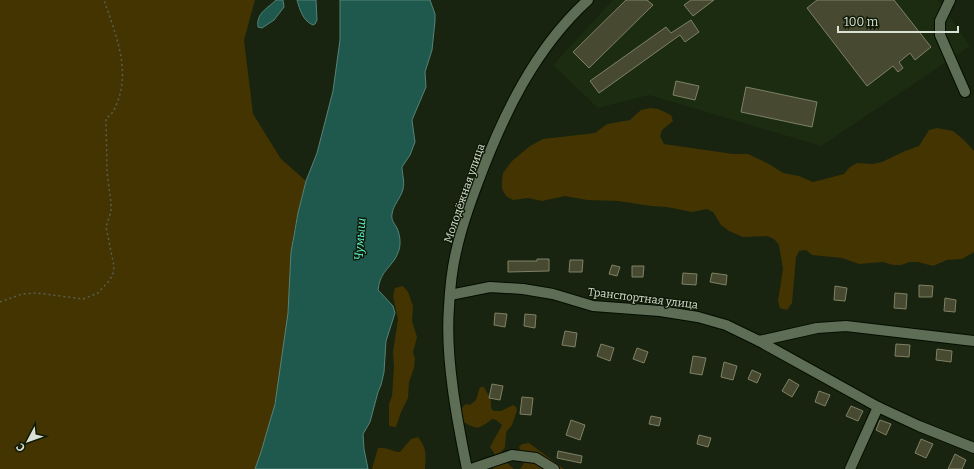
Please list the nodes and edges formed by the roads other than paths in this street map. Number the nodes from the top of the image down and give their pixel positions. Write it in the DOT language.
graph roads {
  1 [pos="588,0"];
  2 [pos="950,0"];
  3 [pos="965,92"];
  4 [pos="450,295"];
  5 [pos="759,341"];
  6 [pos="974,341"];
  7 [pos="878,407"];
  8 [pos="974,448"];
  9 [pos="467,469"];
  10 [pos="471,469"];
  11 [pos="554,469"];
  12 [pos="850,469"];
  1 -- 4 [label="street, Молодёжная улица"];
  2 -- 3 [label="street"];
  4 -- 5 [label="street, Транспортная улица"];
  4 -- 9 [label="street, Молодёжная улица"];
  5 -- 6 [label="street"];
  5 -- 7 [label="street, Транспортная улица"];
  7 -- 8 [label="street, Транспортная улица"];
  7 -- 12 [label="street"];
  10 -- 11 [label="street"];
}
